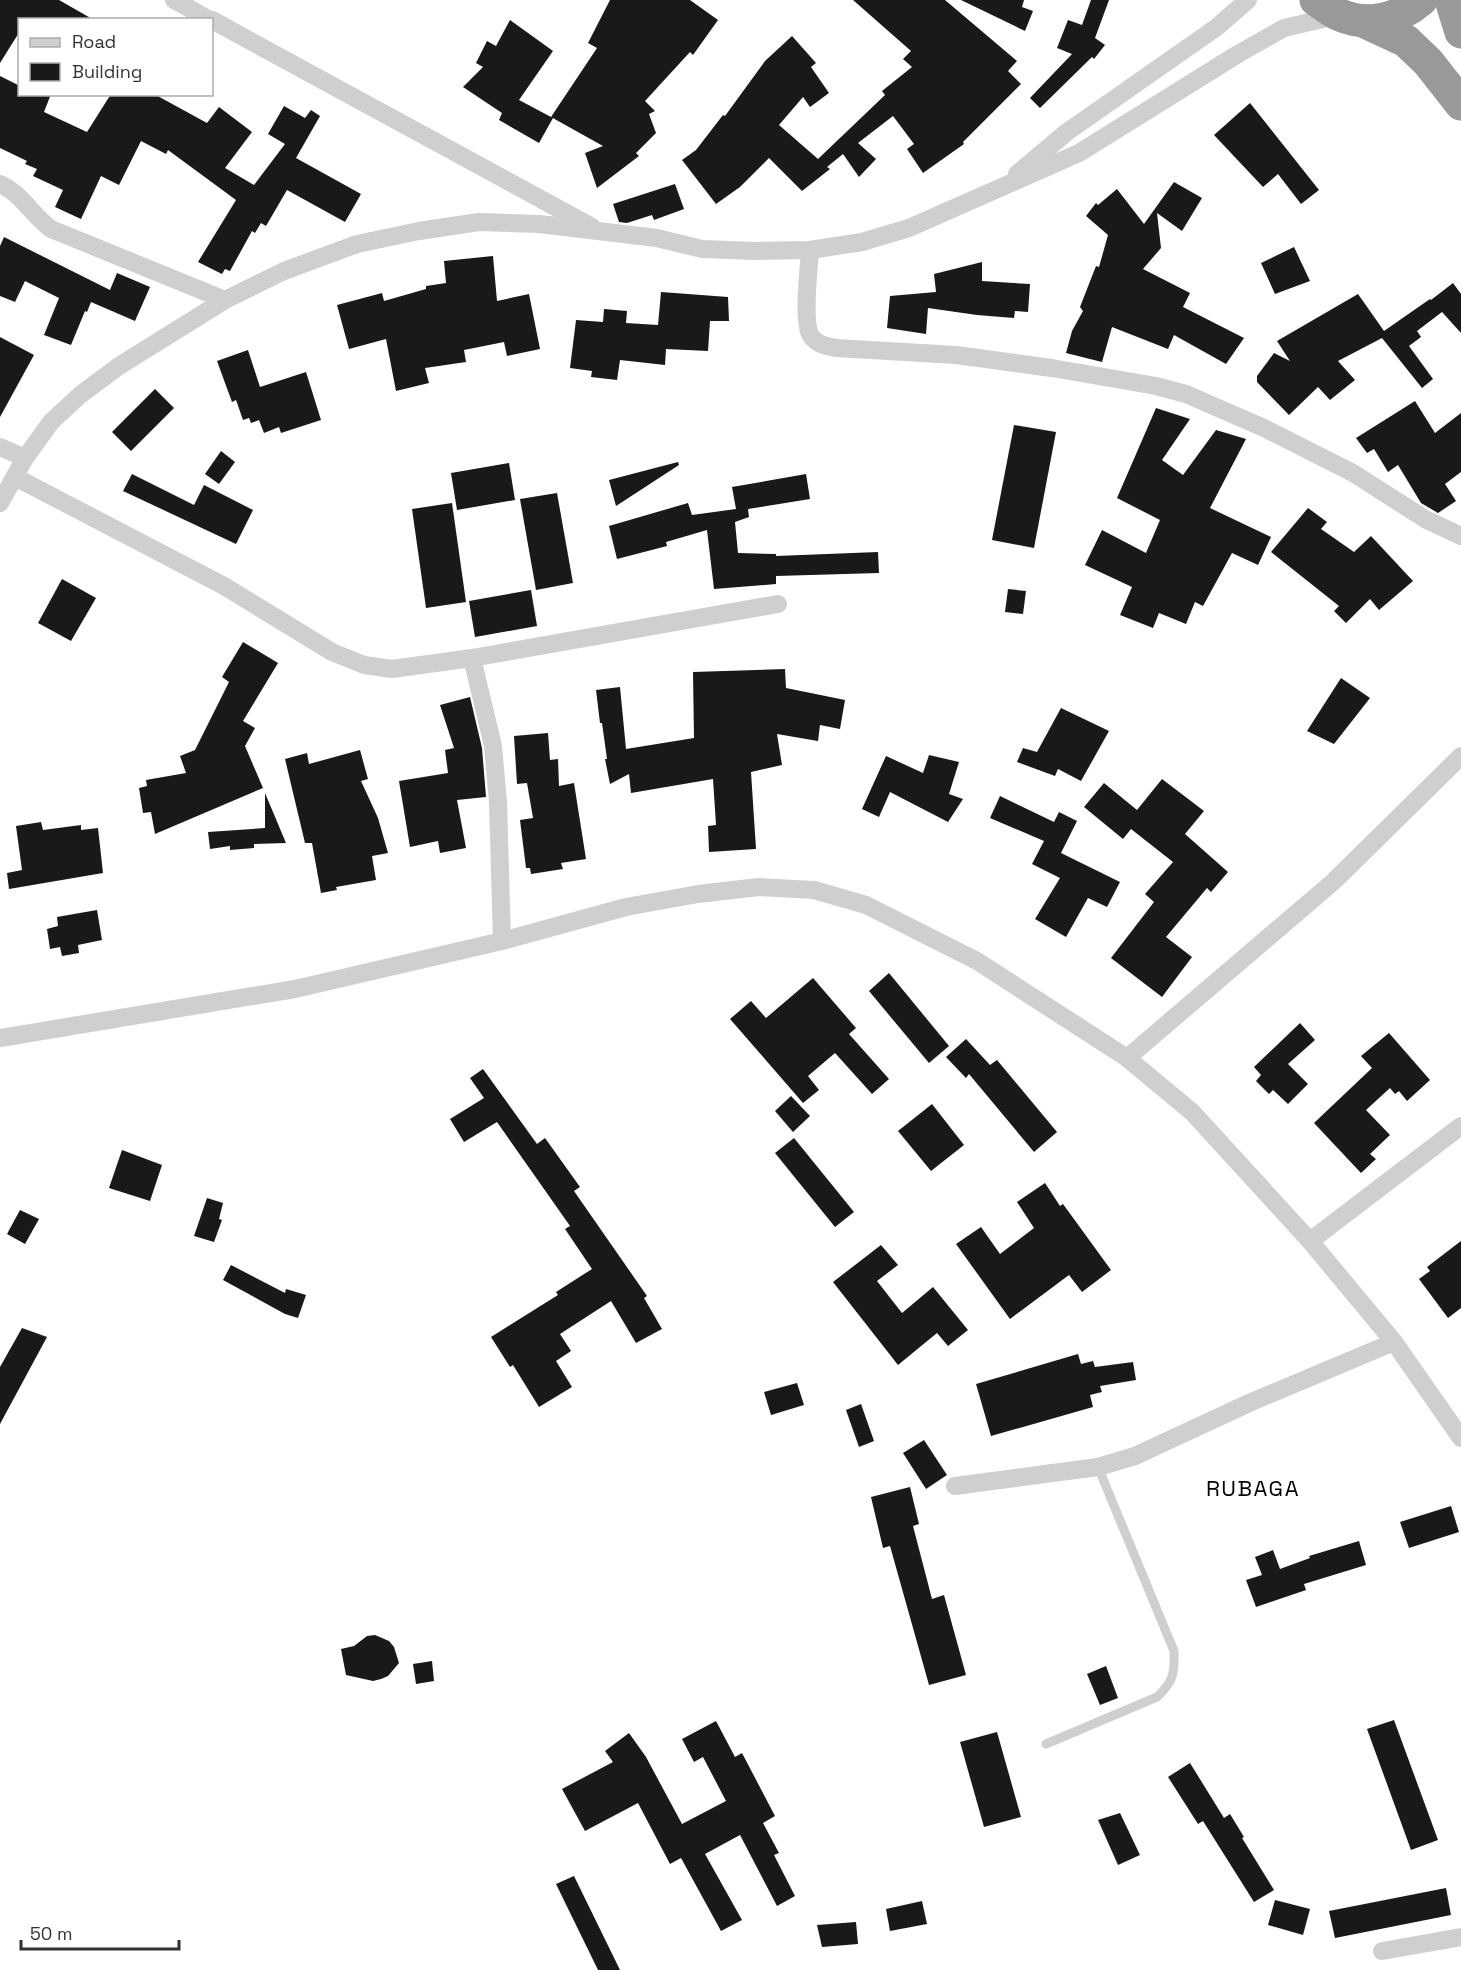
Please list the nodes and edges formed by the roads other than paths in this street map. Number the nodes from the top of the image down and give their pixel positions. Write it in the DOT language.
graph roads {
  1 [pos="174,0"];
  2 [pos="1248,0"];
  3 [pos="1421,0"];
  4 [pos="1451,0"];
  5 [pos="1340,12"];
  6 [pos="207,18"];
  7 [pos="213,21"];
  8 [pos="1461,32"];
  9 [pos="1461,104"];
  10 [pos="0,184"];
  11 [pos="1002,186"];
  12 [pos="601,232"];
  13 [pos="810,250"];
  14 [pos="225,300"];
  15 [pos="0,447"];
  16 [pos="25,458"];
  17 [pos="15,477"];
  18 [pos="0,503"];
  19 [pos="1461,536"];
  20 [pos="778,604"];
  21 [pos="471,658"];
  22 [pos="1461,756"];
  23 [pos="502,941"];
  24 [pos="0,1038"];
  25 [pos="1127,1058"];
  26 [pos="1461,1126"];
  27 [pos="1310,1241"];
  28 [pos="1394,1342"];
  29 [pos="1461,1438"];
  30 [pos="1098,1467"];
  31 [pos="955,1486"];
  32 [pos="1046,1744"];
  33 [pos="1461,1937"];
  34 [pos="1382,1951"];
  1 -- 6 [label="street"];
  2 -- 11 [label="street"];
  3 -- 5 [label="highway"];
  4 -- 8 [label="highway"];
  5 -- 9 [label="highway"];
  5 -- 11 [label="street"];
  7 -- 12 [label="street"];
  10 -- 14 [label="street"];
  11 -- 13 [label="street"];
  12 -- 13 [label="street"];
  12 -- 14 [label="street"];
  13 -- 19 [label="street"];
  14 -- 16 [label="street"];
  15 -- 16 [label="street"];
  16 -- 17 [label="street"];
  17 -- 18 [label="street"];
  17 -- 21 [label="street"];
  20 -- 21 [label="street"];
  21 -- 23 [label="street"];
  22 -- 25 [label="street"];
  23 -- 24 [label="street"];
  23 -- 25 [label="street"];
  25 -- 27 [label="street"];
  26 -- 27 [label="street"];
  27 -- 28 [label="street"];
  28 -- 29 [label="street"];
  28 -- 30 [label="street"];
  30 -- 31 [label="street"];
  30 -- 32 [label="lane"];
  33 -- 34 [label="street"];
}
